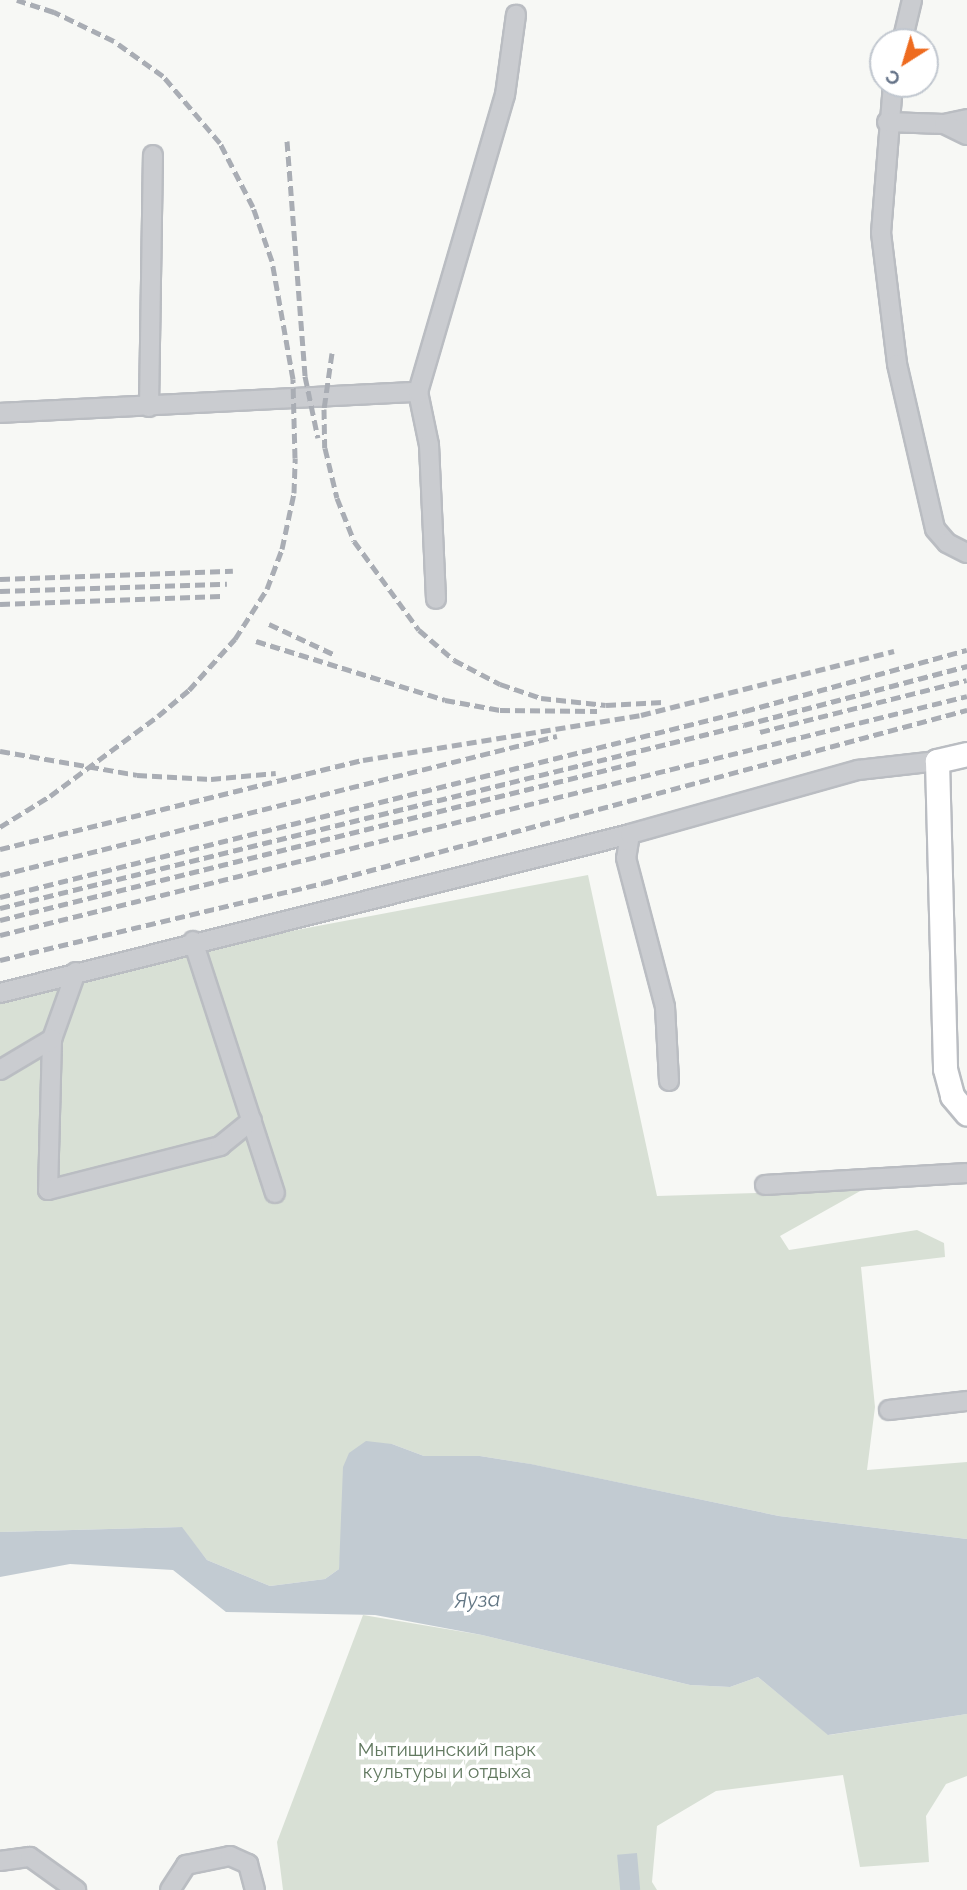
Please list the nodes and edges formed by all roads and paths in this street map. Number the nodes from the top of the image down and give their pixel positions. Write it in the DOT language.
graph roads {
  1 [pos="912,0"];
  2 [pos="516,15"];
  3 [pos="905,28"];
  4 [pos="891,98"];
  5 [pos="967,119"];
  6 [pos="887,122"];
  7 [pos="944,124"];
  8 [pos="967,135"];
  9 [pos="153,155"];
  10 [pos="418,392"];
  11 [pos="149,407"];
  12 [pos="0,413"];
  13 [pos="967,553"];
  14 [pos="436,599"];
  15 [pos="967,754"];
  16 [pos="937,761"];
  17 [pos="630,834"];
  18 [pos="193,942"];
  19 [pos="76,972"];
  20 [pos="0,993"];
  21 [pos="52,1039"];
  22 [pos="0,1070"];
  23 [pos="669,1081"];
  24 [pos="967,1114"];
  25 [pos="252,1121"];
  26 [pos="967,1173"];
  27 [pos="765,1185"];
  28 [pos="275,1193"];
  29 [pos="967,1401"];
  30 [pos="889,1410"];
  31 [pos="0,1861"];
  32 [pos="76,1890"];
  33 [pos="170,1890"];
  34 [pos="254,1890"];
  1 -- 3 [label="street"];
  2 -- 10 [label="street"];
  4 -- 6 [label="street"];
  5 -- 7 [label="street"];
  6 -- 7 [label="street"];
  6 -- 13 [label="street"];
  7 -- 8 [label="street"];
  9 -- 11 [label="street"];
  10 -- 11 [label="street"];
  10 -- 14 [label="street"];
  11 -- 12 [label="street"];
  15 -- 16 [label="main road"];
  16 -- 17 [label="street"];
  16 -- 24 [label="main road"];
  17 -- 18 [label="street"];
  17 -- 23 [label="street"];
  18 -- 19 [label="street"];
  18 -- 25 [label="street"];
  19 -- 20 [label="street"];
  19 -- 21 [label="street"];
  21 -- 22 [label="street"];
  21 -- 25 [label="street"];
  25 -- 28 [label="street"];
  26 -- 27 [label="street"];
  29 -- 30 [label="street"];
  31 -- 32 [label="street"];
  33 -- 34 [label="street"];
}
